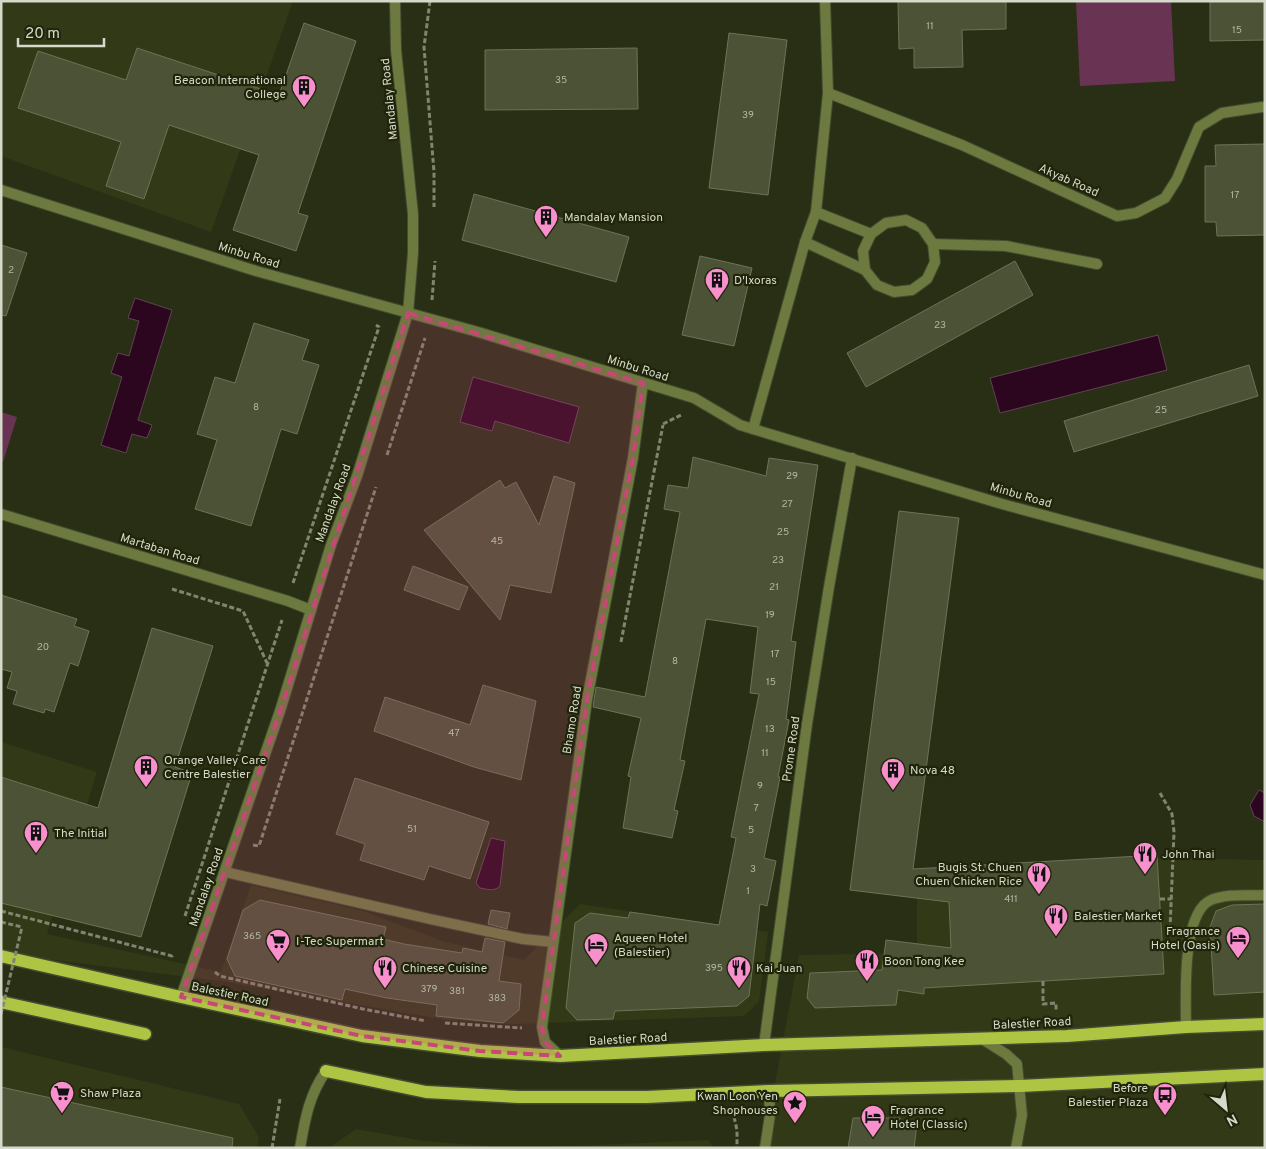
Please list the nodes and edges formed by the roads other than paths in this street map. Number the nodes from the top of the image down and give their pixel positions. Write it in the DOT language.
graph roads {
  1 [pos="395,1"];
  2 [pos="825,1"];
  3 [pos="828,93"];
  4 [pos="1262,107"];
  5 [pos="1,190"];
  6 [pos="816,212"];
  7 [pos="871,234"];
  8 [pos="806,242"];
  9 [pos="933,244"];
  10 [pos="1097,264"];
  11 [pos="865,270"];
  12 [pos="408,313"];
  13 [pos="643,383"];
  14 [pos="754,429"];
  15 [pos="852,458"];
  16 [pos="1,514"];
  17 [pos="1265,575"];
  18 [pos="310,610"];
  19 [pos="225,872"];
  20 [pos="1265,895"];
  21 [pos="553,942"];
  22 [pos="1,956"];
  23 [pos="181,997"];
  24 [pos="1,1002"];
  25 [pos="1265,1024"];
  26 [pos="1186,1027"];
  27 [pos="144,1034"];
  28 [pos="982,1039"];
  29 [pos="764,1045"];
  30 [pos="560,1056"];
  31 [pos="326,1072"];
  32 [pos="1265,1074"];
  33 [pos="1020,1086"];
  34 [pos="769,1091"];
  35 [pos="300,1148"];
  36 [pos="765,1148"];
  37 [pos="1016,1148"];
  1 -- 12 [label="street, Mandalay Road"];
  2 -- 3 [label="street"];
  3 -- 4 [label="street, Akyab Road"];
  3 -- 6 [label="street"];
  5 -- 12 [label="street, Minbu Road"];
  6 -- 7 [label="street"];
  6 -- 8 [label="street"];
  7 -- 9 [label="street"];
  7 -- 11 [label="street"];
  8 -- 11 [label="street"];
  8 -- 14 [label="street"];
  9 -- 10 [label="street"];
  9 -- 11 [label="street"];
  12 -- 13 [label="street, Minbu Road"];
  12 -- 18 [label="street, Mandalay Road"];
  13 -- 14 [label="street, Minbu Road"];
  13 -- 21 [label="street, Bhamo Road"];
  14 -- 15 [label="street, Minbu Road"];
  15 -- 17 [label="street, Minbu Road"];
  15 -- 29 [label="street, Prome Road"];
  16 -- 18 [label="street, Martaban Road"];
  18 -- 19 [label="street, Mandalay Road"];
  19 -- 21 [label="street"];
  19 -- 23 [label="street, Mandalay Road"];
  20 -- 26 [label="street"];
  21 -- 30 [label="street, Bhamo Road"];
  22 -- 23 [label="main road, Balestier Road"];
  23 -- 30 [label="main road, Balestier Road"];
  24 -- 27 [label="main road"];
  25 -- 26 [label="main road, Balestier Road"];
  26 -- 28 [label="main road, Balestier Road"];
  28 -- 29 [label="main road, Balestier Road"];
  28 -- 33 [label="street"];
  29 -- 30 [label="main road, Balestier Road"];
  31 -- 34 [label="main road"];
  31 -- 35 [label="street"];
  32 -- 33 [label="main road"];
  33 -- 34 [label="main road"];
  33 -- 37 [label="street"];
  34 -- 36 [label="street"];
}
